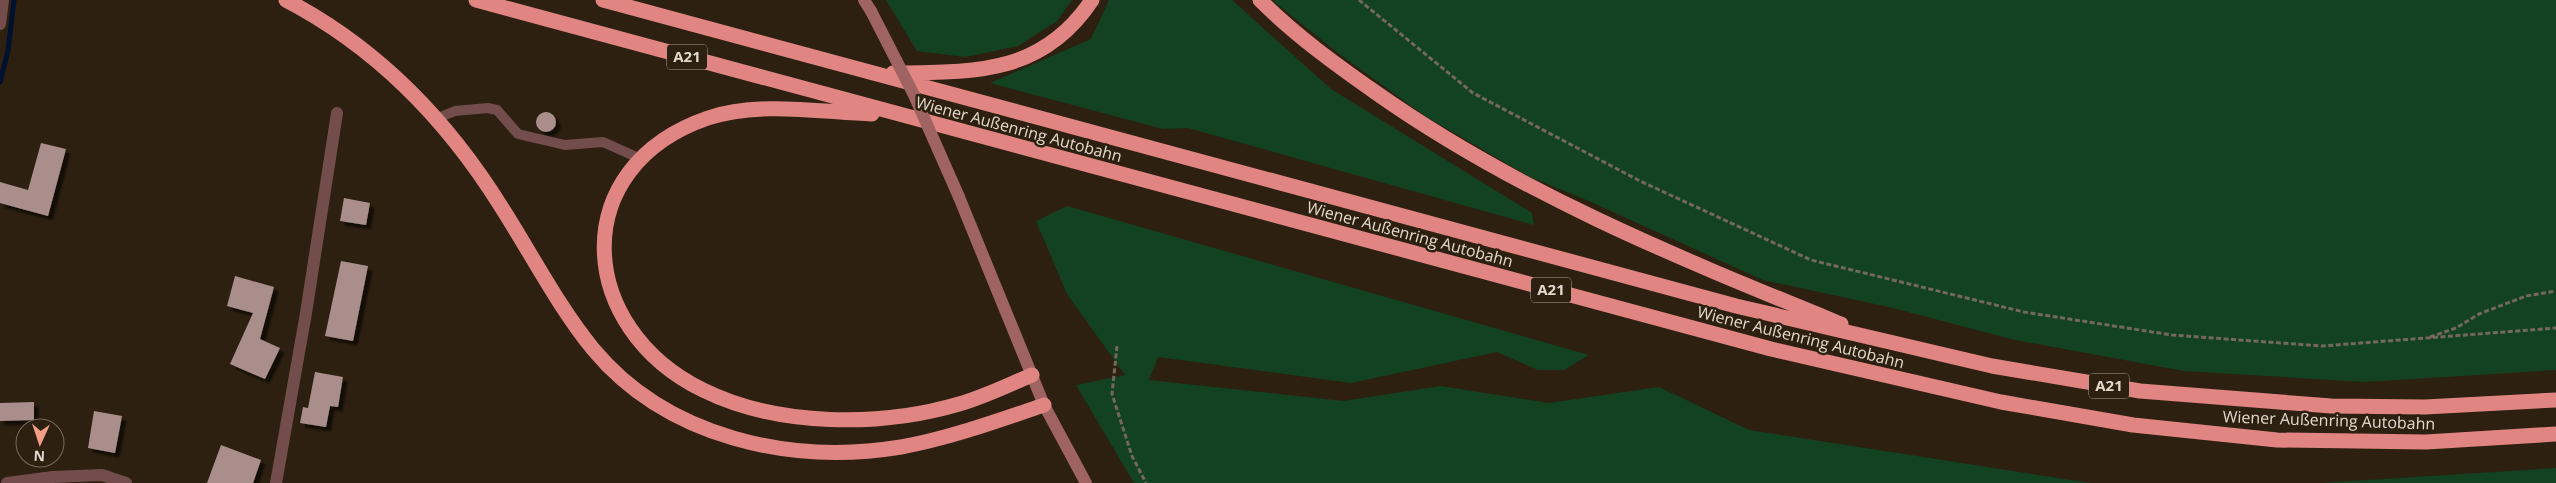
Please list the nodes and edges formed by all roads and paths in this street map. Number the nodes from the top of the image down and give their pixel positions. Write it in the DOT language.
graph roads {
  1 [pos="3,0"];
  2 [pos="286,0"];
  3 [pos="476,0"];
  4 [pos="603,0"];
  5 [pos="1092,0"];
  6 [pos="1260,0"];
  7 [pos="1359,0"];
  8 [pos="868,5"];
  9 [pos="0,24"];
  10 [pos="876,73"];
  11 [pos="337,113"];
  12 [pos="897,115"];
  13 [pos="438,118"];
  14 [pos="641,159"];
  15 [pos="2556,291"];
  16 [pos="2556,328"];
  17 [pos="2424,339"];
  18 [pos="1891,344"];
  19 [pos="1117,346"];
  20 [pos="1032,375"];
  21 [pos="2556,400"];
  22 [pos="1044,405"];
  23 [pos="2556,434"];
  24 [pos="7,483"];
  25 [pos="126,483"];
  26 [pos="276,483"];
  27 [pos="1086,483"];
  28 [pos="1146,483"];
  1 -- 9 [label="street"];
  2 -- 13 [label="highway"];
  3 -- 12 [label="highway, Wiener Außenring Autobahn / A21"];
  4 -- 10 [label="highway, Wiener Außenring Autobahn / A21"];
  5 -- 10 [label="highway"];
  6 -- 18 [label="highway"];
  7 -- 17 [label="path"];
  8 -- 20 [label="main road, bridge"];
  10 -- 18 [label="highway, Wiener Außenring Autobahn / A21"];
  11 -- 26 [label="street"];
  12 -- 14 [label="highway"];
  12 -- 23 [label="highway, Wiener Außenring Autobahn / A21"];
  13 -- 14 [label="lane"];
  13 -- 22 [label="highway"];
  14 -- 20 [label="highway"];
  15 -- 17 [label="path"];
  16 -- 17 [label="path"];
  18 -- 21 [label="highway, Wiener Außenring Autobahn / A21"];
  19 -- 28 [label="path"];
  20 -- 22 [label="main road"];
  22 -- 27 [label="main road"];
  24 -- 25 [label="street"];
}
